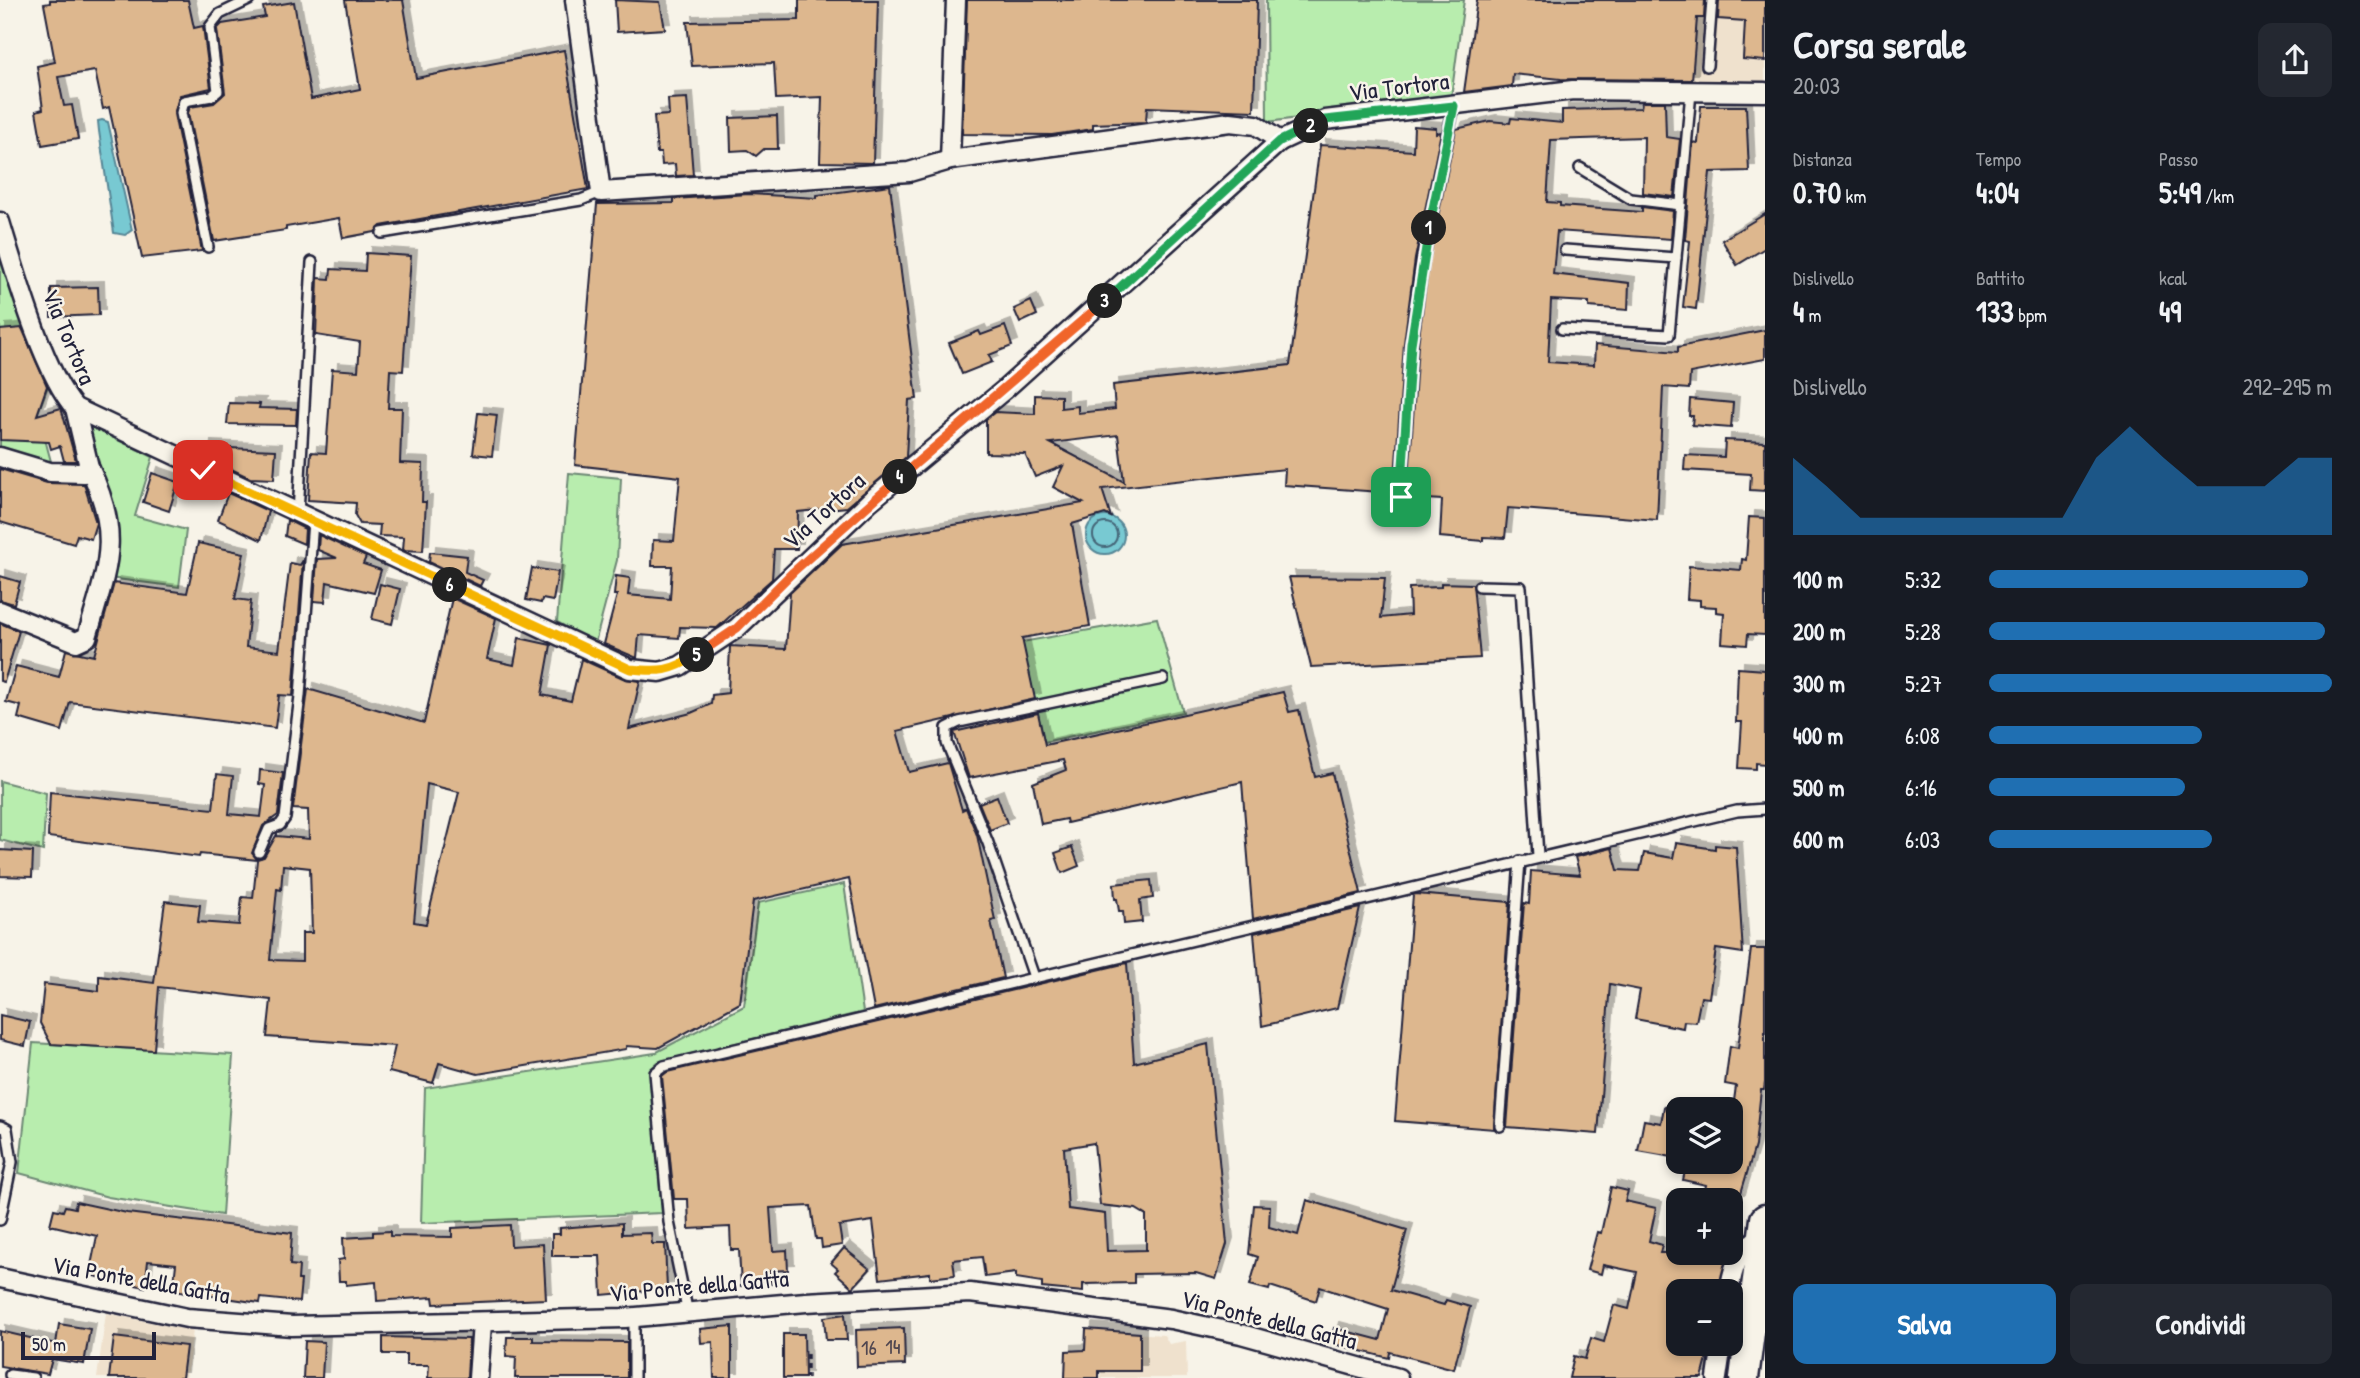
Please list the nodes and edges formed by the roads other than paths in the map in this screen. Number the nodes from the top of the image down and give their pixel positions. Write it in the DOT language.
graph roads {
  1 [pos="249,0"];
  2 [pos="575,0"];
  3 [pos="956,0"];
  4 [pos="1712,0"];
  5 [pos="1707,66"];
  6 [pos="1691,92"];
  7 [pos="1765,92"];
  8 [pos="1454,106"];
  9 [pos="1280,141"];
  10 [pos="950,160"];
  11 [pos="1580,168"];
  12 [pos="601,192"];
  13 [pos="1681,205"];
  14 [pos="0,222"];
  15 [pos="382,233"];
  16 [pos="208,247"];
  17 [pos="1565,250"];
  18 [pos="1676,258"];
  19 [pos="312,262"];
  20 [pos="1562,329"];
  21 [pos="75,408"];
  22 [pos="0,457"];
  23 [pos="89,467"];
  24 [pos="1401,497"];
  25 [pos="306,518"];
  26 [pos="1479,586"];
  27 [pos="0,611"];
  28 [pos="1163,679"];
  29 [pos="1765,809"];
  30 [pos="259,852"];
  31 [pos="1538,856"];
  32 [pos="1520,861"];
  33 [pos="1034,977"];
  34 [pos="0,1126"];
  35 [pos="1500,1126"];
  36 [pos="0,1220"];
  37 [pos="1764,1227"];
  38 [pos="0,1278"];
  39 [pos="1732,1279"];
  40 [pos="688,1314"];
  41 [pos="634,1317"];
  42 [pos="482,1323"];
  43 [pos="1720,1356"];
  44 [pos="10,1375"];
  45 [pos="33,1378"];
  46 [pos="478,1378"];
  47 [pos="634,1378"];
  48 [pos="1398,1378"];
  49 [pos="1717,1378"];
  50 [pos="1744,1378"];
  1 -- 16 [label="lane"];
  2 -- 12 [label="street"];
  3 -- 10 [label="street"];
  4 -- 5 [label="lane"];
  6 -- 7 [label="street, Via Tortora"];
  6 -- 8 [label="street, Via Tortora"];
  6 -- 13 [label="lane"];
  8 -- 9 [label="street, Via Tortora"];
  8 -- 24 [label="lane"];
  9 -- 10 [label="street"];
  9 -- 25 [label="street, Via Tortora"];
  10 -- 12 [label="street"];
  11 -- 13 [label="lane"];
  12 -- 15 [label="lane"];
  13 -- 18 [label="lane"];
  14 -- 21 [label="street, Via Tortora"];
  17 -- 18 [label="lane"];
  18 -- 20 [label="lane"];
  19 -- 25 [label="lane"];
  21 -- 23 [label="street"];
  21 -- 25 [label="street, Via Tortora"];
  22 -- 23 [label="street"];
  23 -- 27 [label="street"];
  25 -- 30 [label="lane"];
  26 -- 31 [label="lane"];
  28 -- 33 [label="lane"];
  29 -- 31 [label="lane"];
  31 -- 32 [label="lane"];
  32 -- 33 [label="lane"];
  32 -- 35 [label="lane"];
  33 -- 40 [label="lane"];
  34 -- 36 [label="lane"];
  37 -- 39 [label="street"];
  37 -- 50 [label="main road"];
  38 -- 42 [label="street, Via Ponte della Gatta"];
  40 -- 41 [label="street, Via Ponte della Gatta"];
  40 -- 48 [label="street, Via Ponte della Gatta"];
  41 -- 42 [label="street, Via Ponte della Gatta"];
  41 -- 47 [label="lane"];
  42 -- 46 [label="street"];
  43 -- 49 [label="street"];
  44 -- 45 [label="lane"];
}
